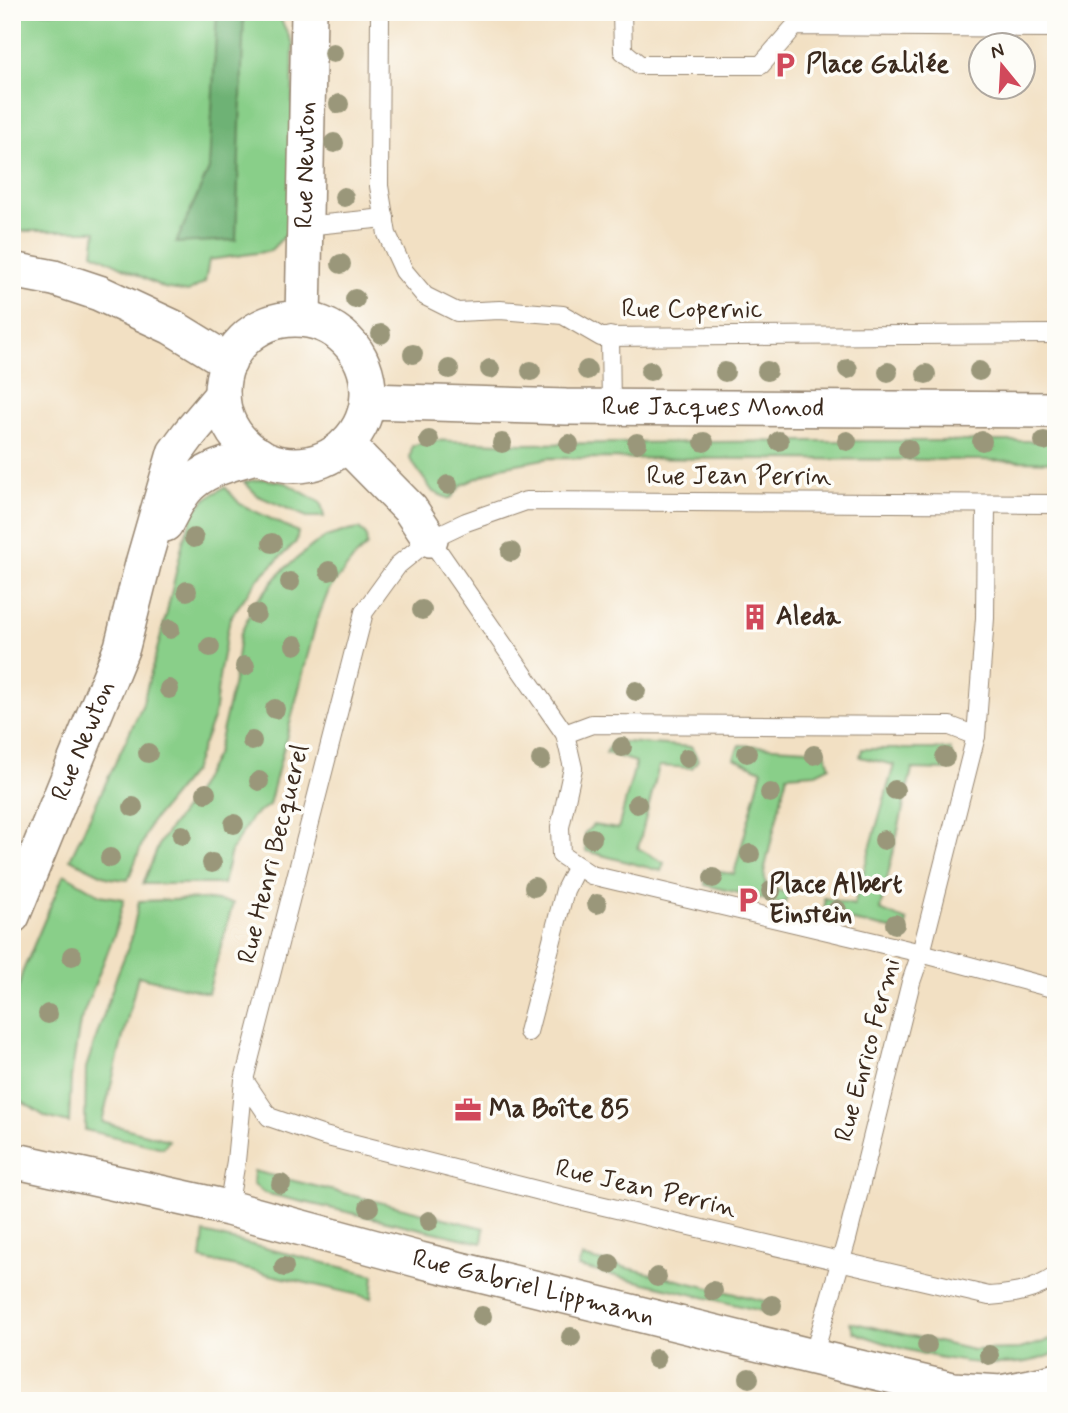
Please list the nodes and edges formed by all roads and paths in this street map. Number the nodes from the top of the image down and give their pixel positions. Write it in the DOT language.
graph roads {
  1 [pos="309,12"];
  2 [pos="380,12"];
  3 [pos="622,12"];
  4 [pos="790,19"];
  5 [pos="1056,28"];
  6 [pos="385,218"];
  7 [pos="305,226"];
  8 [pos="12,270"];
  9 [pos="303,319"];
  10 [pos="1056,334"];
  11 [pos="610,336"];
  12 [pos="225,378"];
  13 [pos="368,401"];
  14 [pos="611,407"];
  15 [pos="1056,410"];
  16 [pos="346,444"];
  17 [pos="259,455"];
  18 [pos="1056,504"];
  19 [pos="986,505"];
  20 [pos="429,539"];
  21 [pos="144,560"];
  22 [pos="565,734"];
  23 [pos="976,736"];
  24 [pos="577,866"];
  25 [pos="12,916"];
  26 [pos="921,953"];
  27 [pos="1056,989"];
  28 [pos="528,1032"];
  29 [pos="244,1080"];
  30 [pos="12,1160"];
  31 [pos="228,1208"];
  32 [pos="840,1262"];
  33 [pos="1056,1276"];
  34 [pos="813,1357"];
  35 [pos="1056,1381"];
  1 -- 7 [label="street, Rue Newton"];
  2 -- 6 [label="lane, Rue Copernic"];
  3 -- 4 [label="lane"];
  4 -- 5 [label="lane"];
  6 -- 7 [label="lane"];
  6 -- 11 [label="lane, Rue Copernic"];
  7 -- 9 [label="street, Rue Newton"];
  8 -- 12 [label="street"];
  9 -- 12 [label="street"];
  9 -- 13 [label="street"];
  10 -- 11 [label="lane, Rue Copernic"];
  11 -- 14 [label="lane"];
  12 -- 17 [label="street"];
  12 -- 21 [label="street, Rue Newton"];
  13 -- 14 [label="street, Rue Jacques Monod"];
  13 -- 16 [label="street"];
  14 -- 15 [label="street, Rue Jacques Monod"];
  16 -- 17 [label="street"];
  16 -- 20 [label="street"];
  17 -- 21 [label="street, Rue Newton"];
  18 -- 19 [label="lane, Rue Jean Perrin"];
  19 -- 20 [label="lane, Rue Jean Perrin"];
  19 -- 23 [label="lane, Rue Enrico Fermi"];
  20 -- 22 [label="lane"];
  20 -- 29 [label="lane, Rue Henri Becquerel"];
  21 -- 25 [label="street, Rue Newton"];
  22 -- 23 [label="lane"];
  22 -- 24 [label="lane"];
  23 -- 26 [label="lane, Rue Enrico Fermi"];
  24 -- 26 [label="lane"];
  24 -- 28 [label="lane"];
  26 -- 27 [label="lane"];
  26 -- 32 [label="lane, Rue Enrico Fermi"];
  29 -- 31 [label="lane, Rue Henri Becquerel"];
  29 -- 32 [label="lane, Rue Jean Perrin"];
  30 -- 31 [label="street, Rue Gabriel Lippmann"];
  31 -- 34 [label="street, Rue Gabriel Lippmann"];
  32 -- 33 [label="lane, Rue Jean Perrin"];
  32 -- 34 [label="lane, Rue Enrico Fermi"];
  34 -- 35 [label="street, Rue Gabriel Lippmann"];
}
